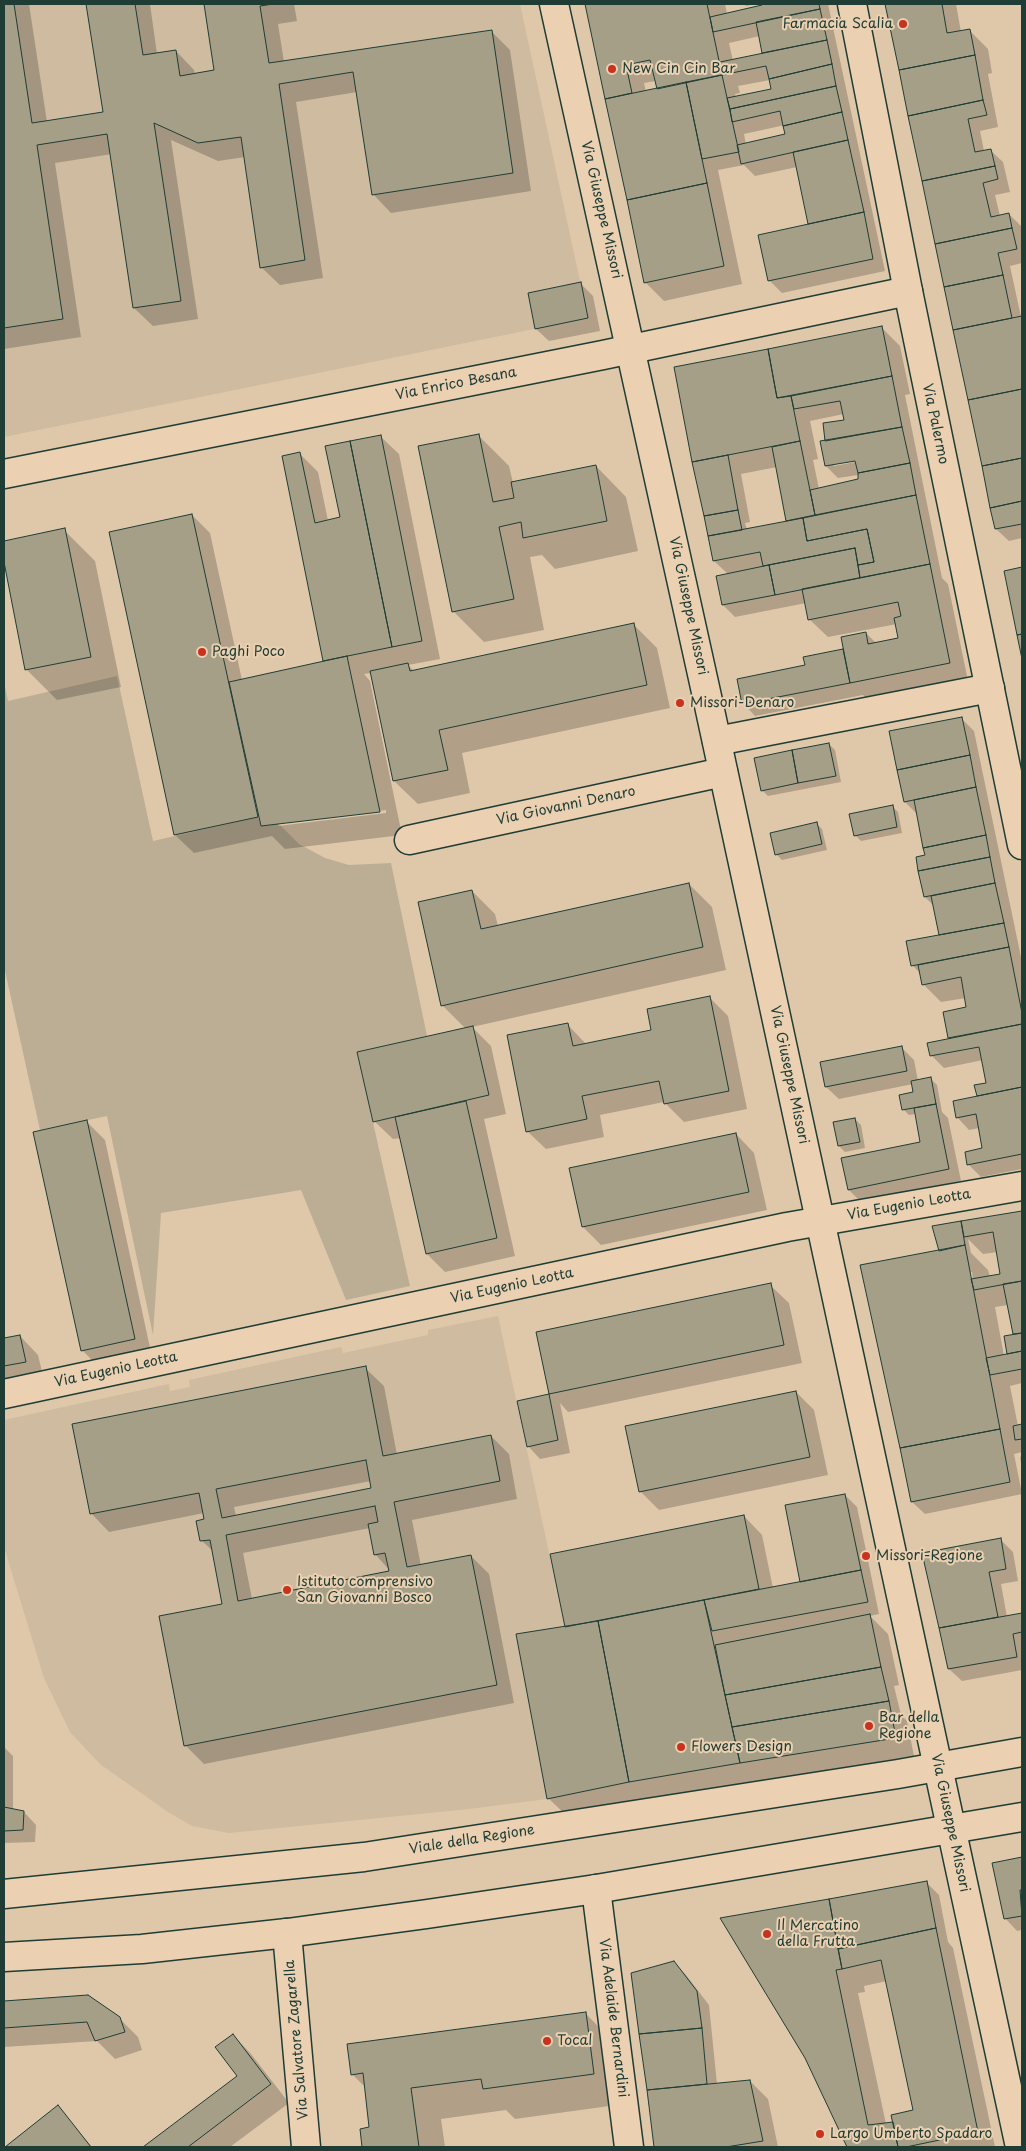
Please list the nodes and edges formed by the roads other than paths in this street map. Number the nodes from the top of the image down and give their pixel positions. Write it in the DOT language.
graph roads {
  1 [pos="554,4"];
  2 [pos="852,4"];
  3 [pos="908,291"];
  4 [pos="632,349"];
  5 [pos="4,474"];
  6 [pos="990,688"];
  7 [pos="717,741"];
  8 [pos="724,772"];
  9 [pos="409,840"];
  10 [pos="1022,844"];
  11 [pos="1022,1186"];
  12 [pos="820,1220"];
  13 [pos="4,1394"];
  14 [pos="1022,1752"];
  15 [pos="938,1768"];
  16 [pos="1022,1817"];
  17 [pos="952,1828"];
  18 [pos="596,1888"];
  19 [pos="4,1894"];
  20 [pos="287,1932"];
  21 [pos="4,1957"];
  22 [pos="306,2147"];
  23 [pos="629,2147"];
  24 [pos="1020,2147"];
  1 -- 4 [label="main road, Via Giuseppe Missori"];
  2 -- 3 [label="main road, Via Palermo"];
  3 -- 4 [label="main road, Via Enrico Besana"];
  3 -- 6 [label="main road, Via Palermo"];
  4 -- 5 [label="main road, Via Enrico Besana"];
  4 -- 7 [label="main road, Via Giuseppe Missori"];
  6 -- 7 [label="main road"];
  6 -- 10 [label="main road, Via Palermo"];
  7 -- 8 [label="main road, Via Giuseppe Missori"];
  8 -- 9 [label="main road, Via Giovanni Denaro"];
  8 -- 12 [label="main road, Via Giuseppe Missori"];
  11 -- 12 [label="main road, Via Eugenio Leotta"];
  12 -- 13 [label="main road, Via Eugenio Leotta"];
  12 -- 15 [label="main road, Via Giuseppe Missori"];
  14 -- 15 [label="main road, Viale della Regione"];
  15 -- 17 [label="main road, Via Giuseppe Missori"];
  15 -- 19 [label="main road, Viale della Regione"];
  16 -- 17 [label="main road"];
  17 -- 18 [label="main road"];
  17 -- 24 [label="main road, Via Giuseppe Missori"];
  18 -- 20 [label="main road"];
  18 -- 23 [label="main road, Via Adelaide Bernardini"];
  20 -- 21 [label="main road"];
  20 -- 22 [label="main road, Via Salvatore Zagarella"];
}
